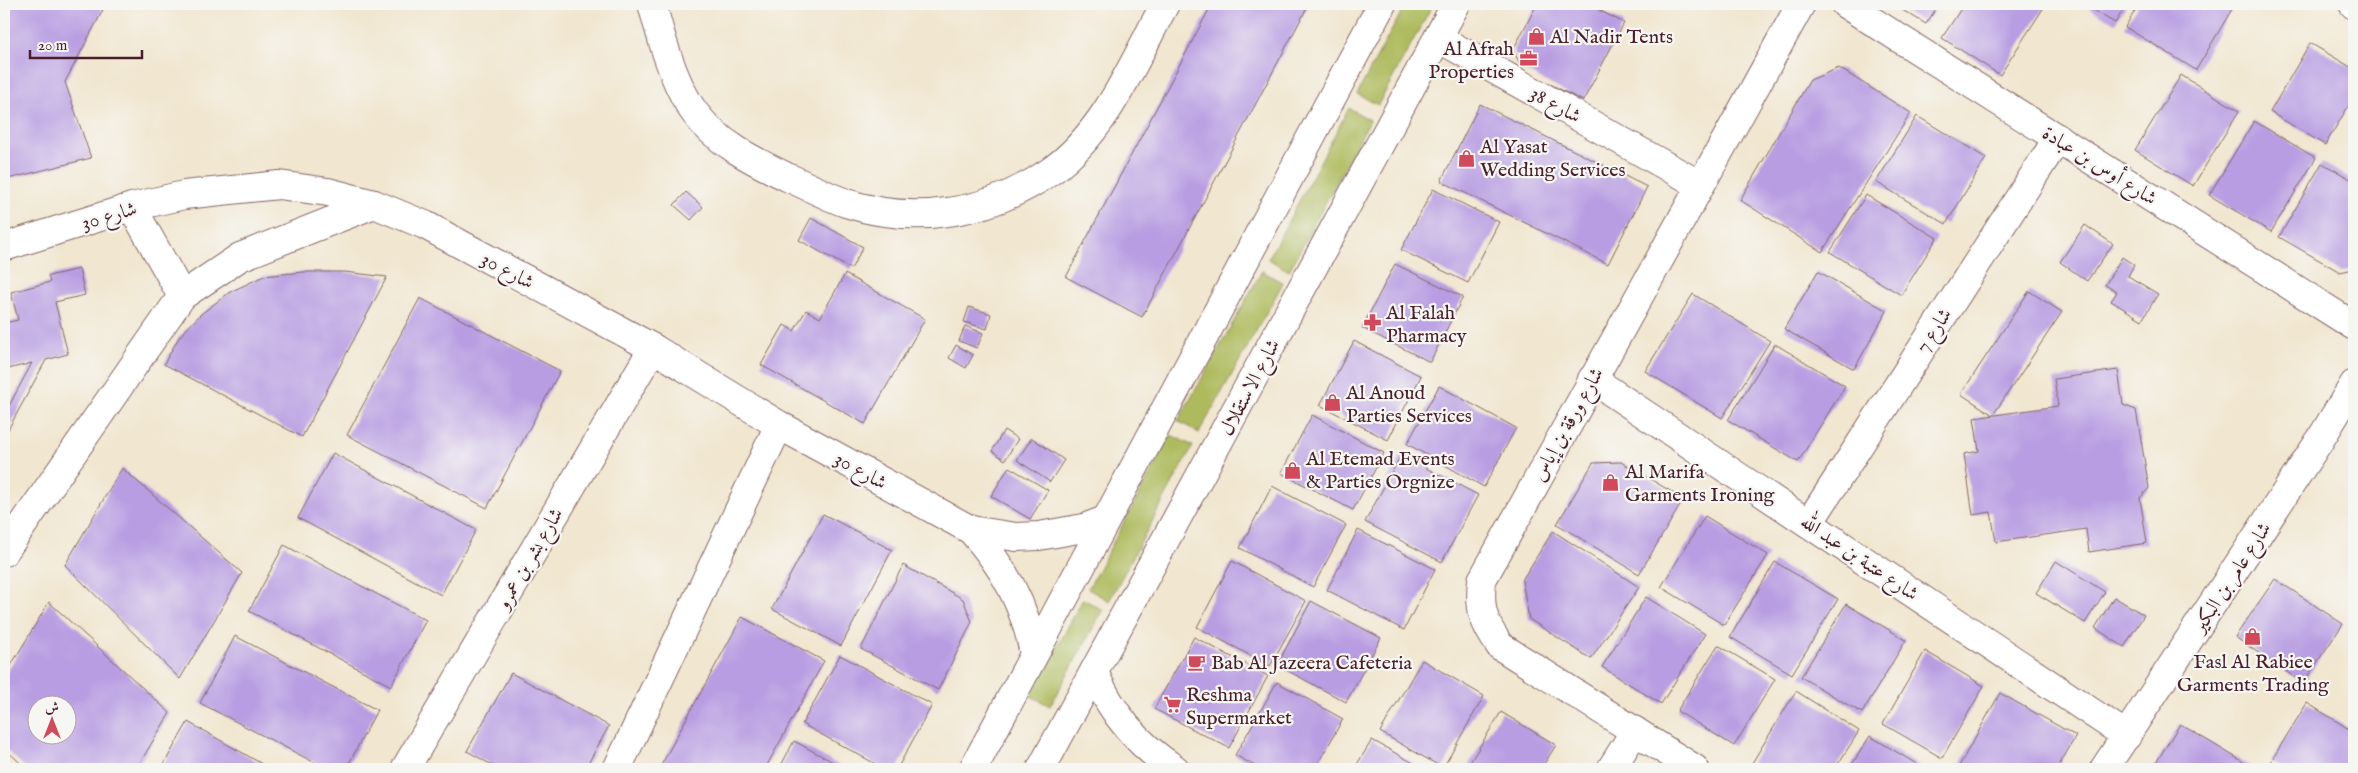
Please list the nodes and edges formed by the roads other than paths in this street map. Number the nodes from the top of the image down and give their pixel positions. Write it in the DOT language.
graph roads {
  1 [pos="652,4"];
  2 [pos="1165,4"];
  3 [pos="1382,4"];
  4 [pos="1456,4"];
  5 [pos="1801,4"];
  6 [pos="1845,4"];
  7 [pos="1438,38"];
  8 [pos="2058,138"];
  9 [pos="1700,185"];
  10 [pos="374,204"];
  11 [pos="132,207"];
  12 [pos="4,247"];
  13 [pos="182,296"];
  14 [pos="2354,326"];
  15 [pos="653,348"];
  16 [pos="1592,379"];
  17 [pos="2354,384"];
  18 [pos="780,425"];
  19 [pos="1106,520"];
  20 [pos="1809,523"];
  21 [pos="971,530"];
  22 [pos="4,552"];
  23 [pos="1034,654"];
  24 [pos="1094,672"];
  25 [pos="1635,731"];
  26 [pos="2127,736"];
  27 [pos="405,769"];
  28 [pos="616,769"];
  29 [pos="972,769"];
  30 [pos="1041,769"];
  31 [pos="1175,769"];
  32 [pos="1611,769"];
  33 [pos="1696,769"];
  34 [pos="2104,769"];
  1 -- 2 [label="street"];
  3 -- 19 [label="street"];
  4 -- 7 [label="street, شارع الاستقلال"];
  5 -- 9 [label="street, شارع ورقة بن إياس"];
  6 -- 8 [label="street, شارع أوس بن عبادة"];
  7 -- 9 [label="street, شارع 38"];
  7 -- 24 [label="street, شارع الاستقلال"];
  8 -- 14 [label="street, شارع أوس بن عبادة"];
  8 -- 20 [label="street, شارع 7"];
  9 -- 16 [label="street, شارع ورقة بن إياس"];
  10 -- 11 [label="street, شارع 30"];
  10 -- 13 [label="street"];
  10 -- 15 [label="street, شارع 30"];
  11 -- 12 [label="street, شارع 30"];
  11 -- 13 [label="street"];
  13 -- 22 [label="street"];
  15 -- 18 [label="street, شارع 30"];
  15 -- 27 [label="street, شارع بشر بن عمرو"];
  16 -- 20 [label="street, شارع عتبة بن عبد الله"];
  16 -- 25 [label="street, شارع ورقة بن إياس"];
  17 -- 26 [label="street, شارع عامر بن البكير"];
  18 -- 21 [label="street, شارع 30"];
  18 -- 28 [label="street"];
  19 -- 21 [label="street, شارع 30"];
  19 -- 23 [label="street"];
  20 -- 26 [label="street, شارع عتبة بن عبد الله"];
  21 -- 23 [label="street, شارع 30"];
  23 -- 29 [label="street"];
  24 -- 30 [label="street, شارع الاستقلال"];
  24 -- 31 [label="street"];
  25 -- 32 [label="street"];
  25 -- 33 [label="street, شارع ورقة بن إياس"];
  26 -- 34 [label="street, شارع عامر بن البكير"];
}
